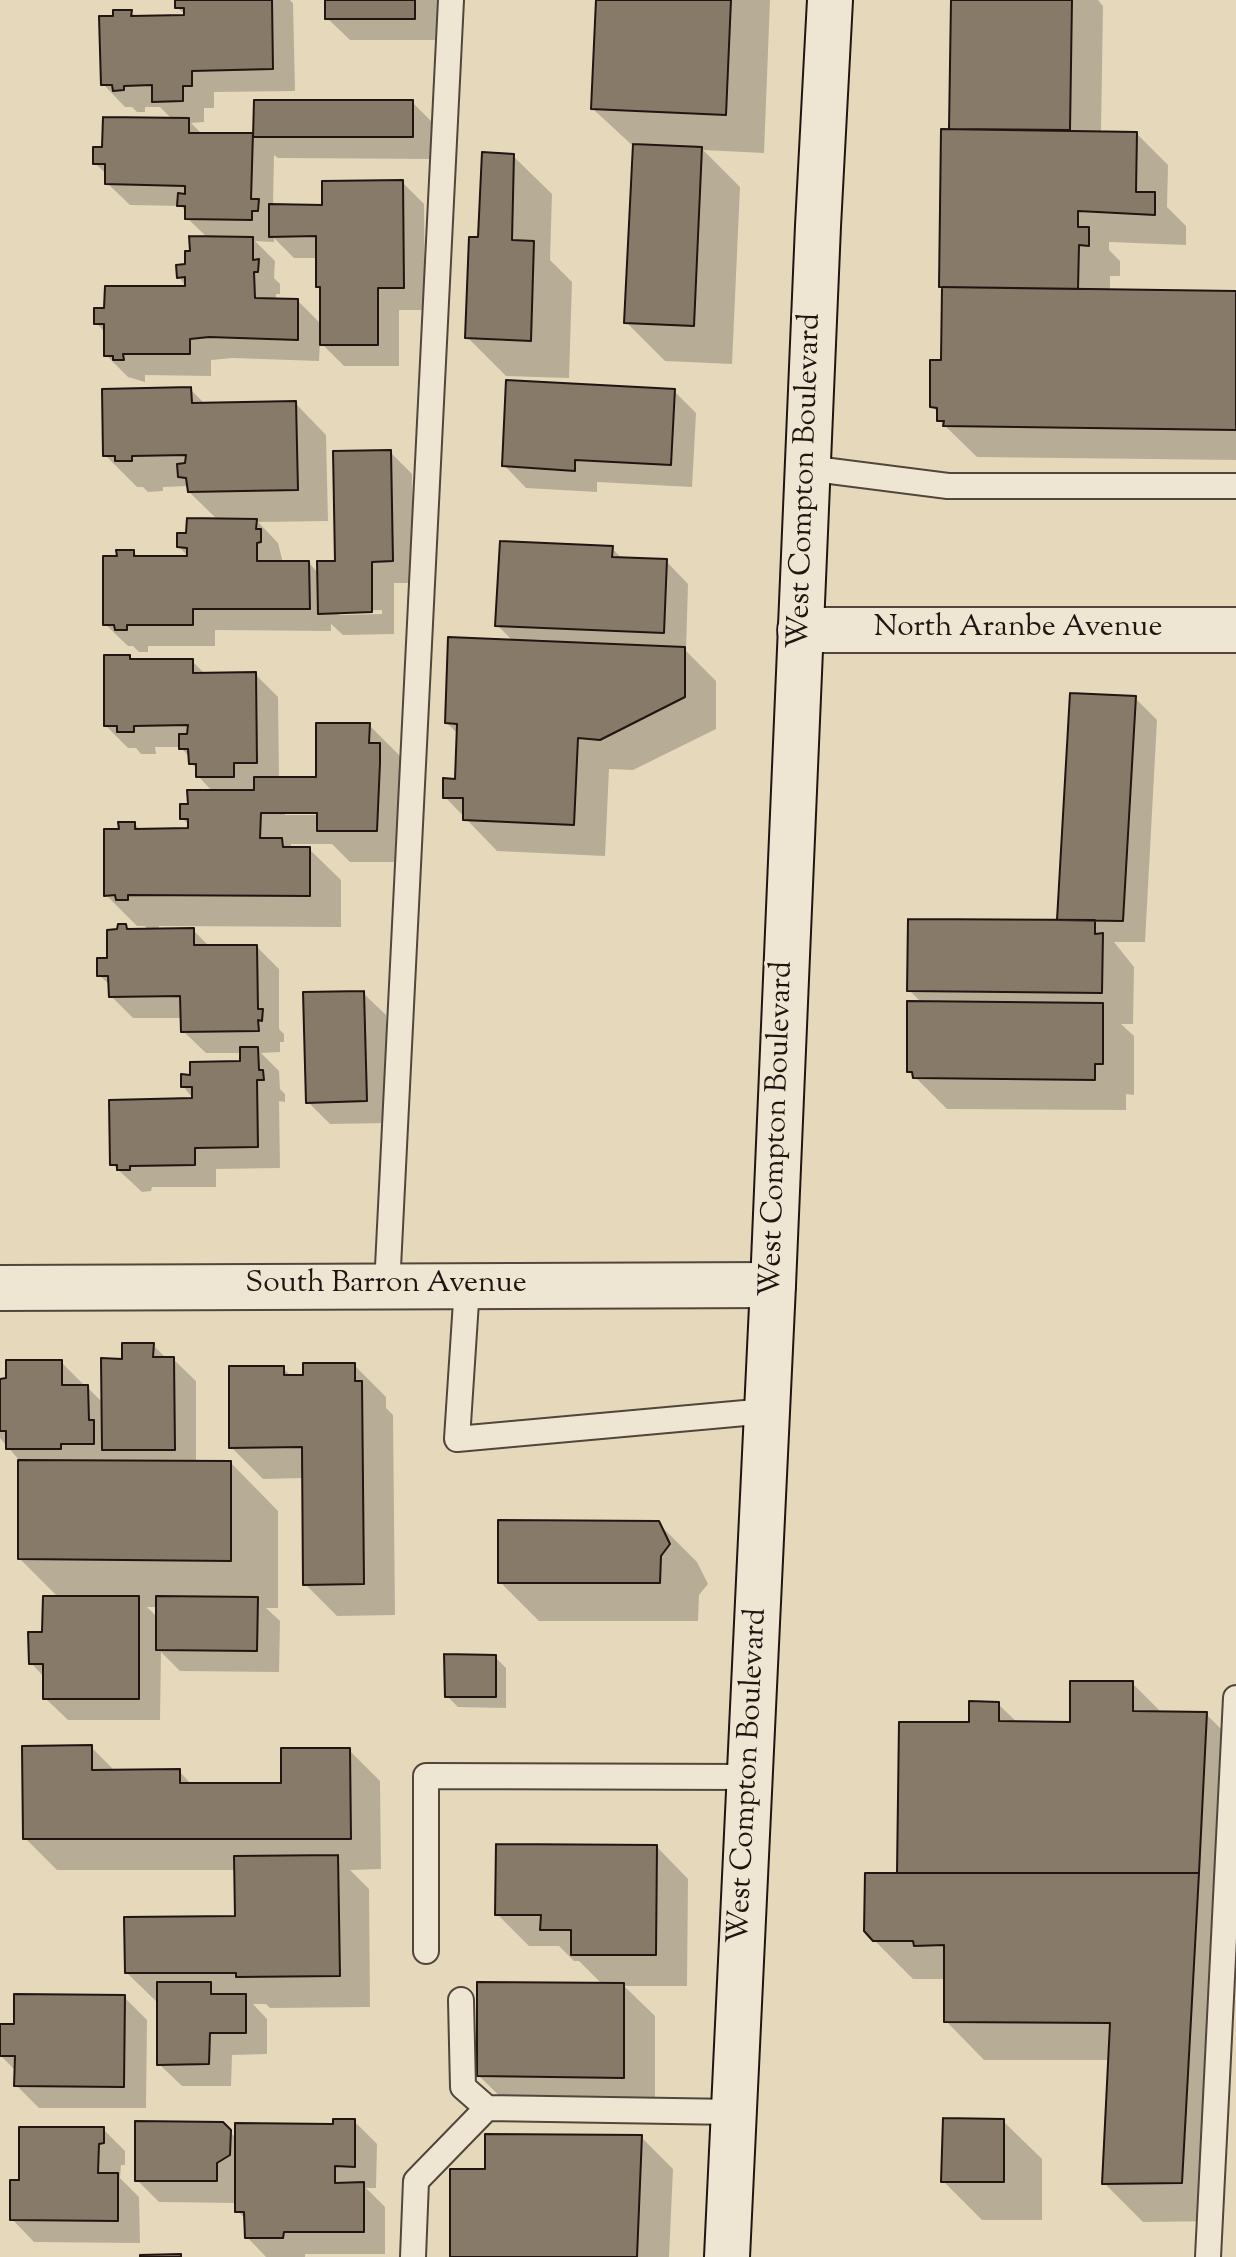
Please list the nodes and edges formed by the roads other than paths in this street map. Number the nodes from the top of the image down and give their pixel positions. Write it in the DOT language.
graph roads {
  1 [pos="451,0"];
  2 [pos="830,0"];
  3 [pos="807,468"];
  4 [pos="1236,486"];
  5 [pos="800,630"];
  6 [pos="1236,630"];
  7 [pos="773,1285"];
  8 [pos="467,1286"];
  9 [pos="387,1287"];
  10 [pos="0,1288"];
  11 [pos="767,1411"];
  12 [pos="1236,1698"];
  13 [pos="750,1777"];
  14 [pos="426,1951"];
  15 [pos="461,2000"];
  16 [pos="487,2108"];
  17 [pos="734,2112"];
  18 [pos="413,2257"];
  19 [pos="727,2257"];
  20 [pos="1208,2257"];
  1 -- 9 [label="lane"];
  2 -- 3 [label="main road, West Compton Boulevard"];
  3 -- 4 [label="lane"];
  3 -- 5 [label="main road, West Compton Boulevard"];
  5 -- 6 [label="main road, North Aranbe Avenue"];
  5 -- 7 [label="main road, West Compton Boulevard"];
  7 -- 8 [label="main road, South Barron Avenue"];
  7 -- 11 [label="main road, West Compton Boulevard"];
  8 -- 9 [label="main road, South Barron Avenue"];
  8 -- 11 [label="lane"];
  9 -- 10 [label="main road, South Barron Avenue"];
  11 -- 13 [label="main road, West Compton Boulevard"];
  12 -- 20 [label="lane"];
  13 -- 14 [label="lane"];
  13 -- 17 [label="main road, West Compton Boulevard"];
  15 -- 16 [label="lane"];
  16 -- 17 [label="lane"];
  16 -- 18 [label="lane"];
  17 -- 19 [label="main road, West Compton Boulevard"];
}
